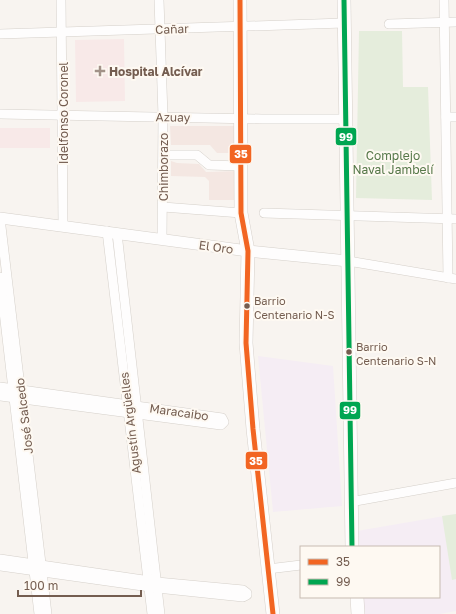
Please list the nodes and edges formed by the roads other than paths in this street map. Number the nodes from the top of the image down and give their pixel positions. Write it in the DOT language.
graph roads {
  1 [pos="61,0"];
  2 [pos="158,0"];
  3 [pos="240,0"];
  4 [pos="344,0"];
  5 [pos="444,0"];
  6 [pos="456,22"];
  7 [pos="444,23"];
  8 [pos="344,24"];
  9 [pos="389,24"];
  10 [pos="240,27"];
  11 [pos="160,30"];
  12 [pos="62,33"];
  13 [pos="0,34"];
  14 [pos="0,114"];
  15 [pos="63,115"];
  16 [pos="163,116"];
  17 [pos="446,117"];
  18 [pos="456,117"];
  19 [pos="240,118"];
  20 [pos="346,119"];
  21 [pos="164,155"];
  22 [pos="241,166"];
  23 [pos="163,207"];
  24 [pos="241,213"];
  25 [pos="264,213"];
  26 [pos="348,216"];
  27 [pos="0,218"];
  28 [pos="452,219"];
  29 [pos="63,226"];
  30 [pos="112,232"];
  31 [pos="162,239"];
  32 [pos="248,251"];
  33 [pos="348,261"];
  34 [pos="0,277"];
  35 [pos="452,278"];
  36 [pos="6,296"];
  37 [pos="0,388"];
  38 [pos="17,394"];
  39 [pos="0,396"];
  40 [pos="133,410"];
  41 [pos="456,484"];
  42 [pos="350,502"];
  43 [pos="352,546"];
  44 [pos="0,559"];
  45 [pos="300,565"];
  46 [pos="0,566"];
  47 [pos="38,568"];
  48 [pos="268,569"];
  49 [pos="153,584"];
  50 [pos="357,598"];
  51 [pos="39,614"];
  52 [pos="47,614"];
  53 [pos="152,614"];
  54 [pos="160,614"];
  55 [pos="272,614"];
  56 [pos="358,614"];
  1 -- 12 [label="street, Idelfonso Coronel"];
  2 -- 11 [label="street, Chimborazo"];
  3 -- 10 [label="main road"];
  4 -- 8 [label="main road"];
  5 -- 7 [label="street"];
  6 -- 7 [label="street"];
  7 -- 9 [label="street"];
  7 -- 17 [label="street"];
  8 -- 10 [label="street, Cañar"];
  8 -- 20 [label="main road"];
  10 -- 11 [label="street, Cañar"];
  10 -- 19 [label="main road"];
  11 -- 12 [label="street, Cañar"];
  11 -- 16 [label="street, Chimborazo"];
  12 -- 13 [label="street, Cañar"];
  12 -- 15 [label="street, Idelfonso Coronel"];
  14 -- 15 [label="street, Azuay"];
  15 -- 16 [label="street, Azuay"];
  15 -- 29 [label="street, Idelfonso Coronel"];
  16 -- 19 [label="street, Azuay"];
  16 -- 21 [label="street, Chimborazo"];
  17 -- 18 [label="street"];
  17 -- 28 [label="street"];
  19 -- 20 [label="street, Azuay"];
  19 -- 22 [label="main road"];
  20 -- 26 [label="main road"];
  21 -- 22 [label="street"];
  21 -- 23 [label="street, Chimborazo"];
  22 -- 24 [label="main road"];
  23 -- 24 [label="street"];
  23 -- 31 [label="street, Chimborazo"];
  24 -- 32 [label="main road"];
  25 -- 26 [label="street"];
  26 -- 28 [label="street"];
  26 -- 33 [label="main road"];
  27 -- 29 [label="street, El Oro"];
  27 -- 36 [label="street, José Salcedo"];
  28 -- 35 [label="street"];
  29 -- 30 [label="street, El Oro"];
  30 -- 31 [label="street, El Oro"];
  30 -- 40 [label="street, Agustín Argüelles"];
  31 -- 32 [label="street, El Oro"];
  32 -- 33 [label="street, El Oro"];
  32 -- 48 [label="main road"];
  33 -- 35 [label="street, El Oro"];
  33 -- 42 [label="main road"];
  34 -- 36 [label="street, José Salcedo"];
  36 -- 38 [label="street, José Salcedo"];
  37 -- 38 [label="street, Maracaibo"];
  38 -- 39 [label="street, Maracaibo"];
  38 -- 40 [label="street, Maracaibo"];
  38 -- 47 [label="street, José Salcedo"];
  40 -- 40 [label="street, Maracaibo"];
  40 -- 49 [label="street, Agustín Argüelles"];
  41 -- 42 [label="street"];
  42 -- 43 [label="main road"];
  44 -- 47 [label="street"];
  45 -- 48 [label="street"];
  46 -- 47 [label="street"];
  47 -- 49 [label="street"];
  47 -- 51 [label="street, José Salcedo"];
  47 -- 52 [label="street, José Salcedo"];
  48 -- 55 [label="main road"];
  49 -- 49 [label="street"];
  49 -- 53 [label="street, Agustín Argüelles"];
  49 -- 54 [label="street, Agustín Argüelles"];
  50 -- 56 [label="main road"];
}
